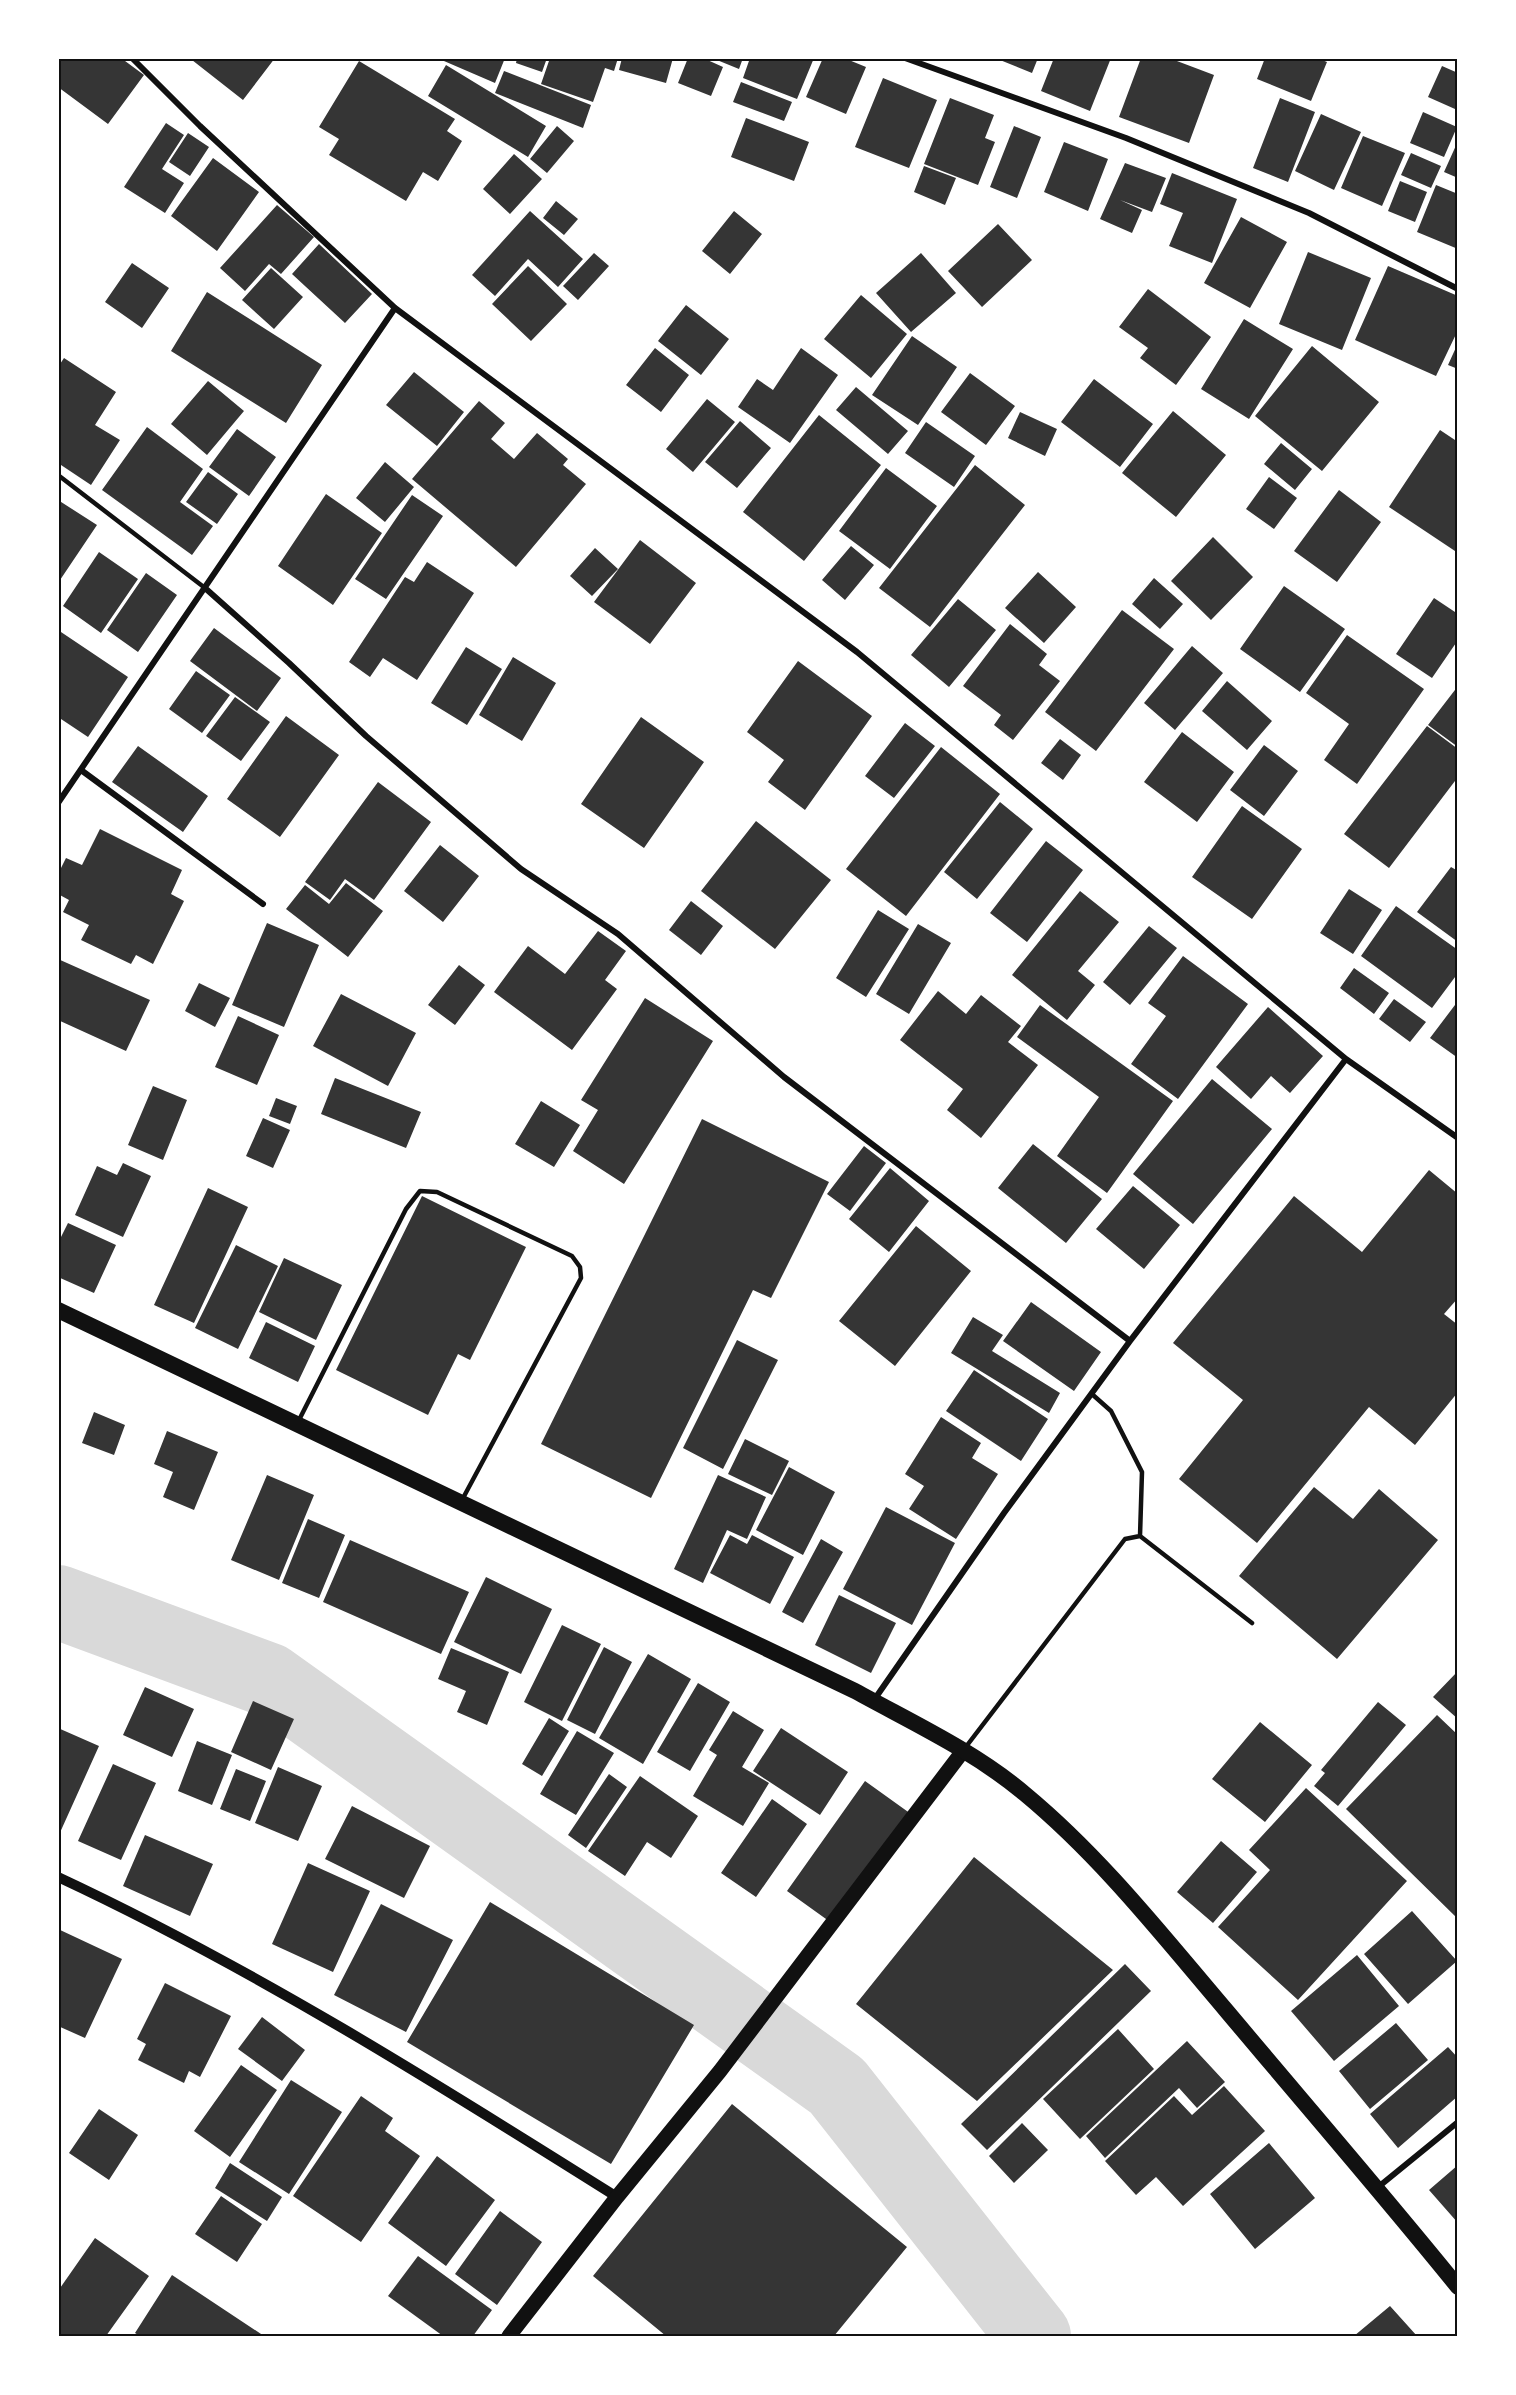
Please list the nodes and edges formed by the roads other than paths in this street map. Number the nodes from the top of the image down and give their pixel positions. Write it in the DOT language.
graph roads {
  1 [pos="132,58"];
  2 [pos="905,58"];
  3 [pos="1458,290"];
  4 [pos="395,308"];
  5 [pos="58,475"];
  6 [pos="205,588"];
  7 [pos="81,770"];
  8 [pos="58,803"];
  9 [pos="263,904"];
  10 [pos="1346,1059"];
  11 [pos="1458,1138"];
  12 [pos="58,1310"];
  13 [pos="1130,1341"];
  14 [pos="1093,1395"];
  15 [pos="297,1424"];
  16 [pos="460,1502"];
  17 [pos="1140,1536"];
  18 [pos="1252,1623"];
  19 [pos="873,1701"];
  20 [pos="963,1751"];
  21 [pos="58,1877"];
  22 [pos="1458,2122"];
  23 [pos="1377,2188"];
  24 [pos="617,2197"];
  25 [pos="1458,2287"];
  26 [pos="508,2337"];
  1 -- 4 [label="street"];
  2 -- 3 [label="street"];
  4 -- 6 [label="street"];
  4 -- 10 [label="street"];
  5 -- 6 [label="lane"];
  6 -- 7 [label="street"];
  6 -- 13 [label="street"];
  7 -- 8 [label="street"];
  7 -- 9 [label="street"];
  10 -- 11 [label="street"];
  10 -- 13 [label="street"];
  12 -- 15 [label="highway"];
  13 -- 14 [label="street"];
  14 -- 17 [label="lane"];
  14 -- 19 [label="street"];
  15 -- 16 [label="highway"];
  15 -- 16 [label="lane"];
  16 -- 19 [label="highway"];
  17 -- 18 [label="lane"];
  17 -- 20 [label="lane"];
  19 -- 20 [label="highway"];
  20 -- 23 [label="highway"];
  20 -- 24 [label="main road"];
  21 -- 24 [label="street"];
  22 -- 23 [label="street"];
  23 -- 25 [label="highway"];
  24 -- 26 [label="main road"];
}
